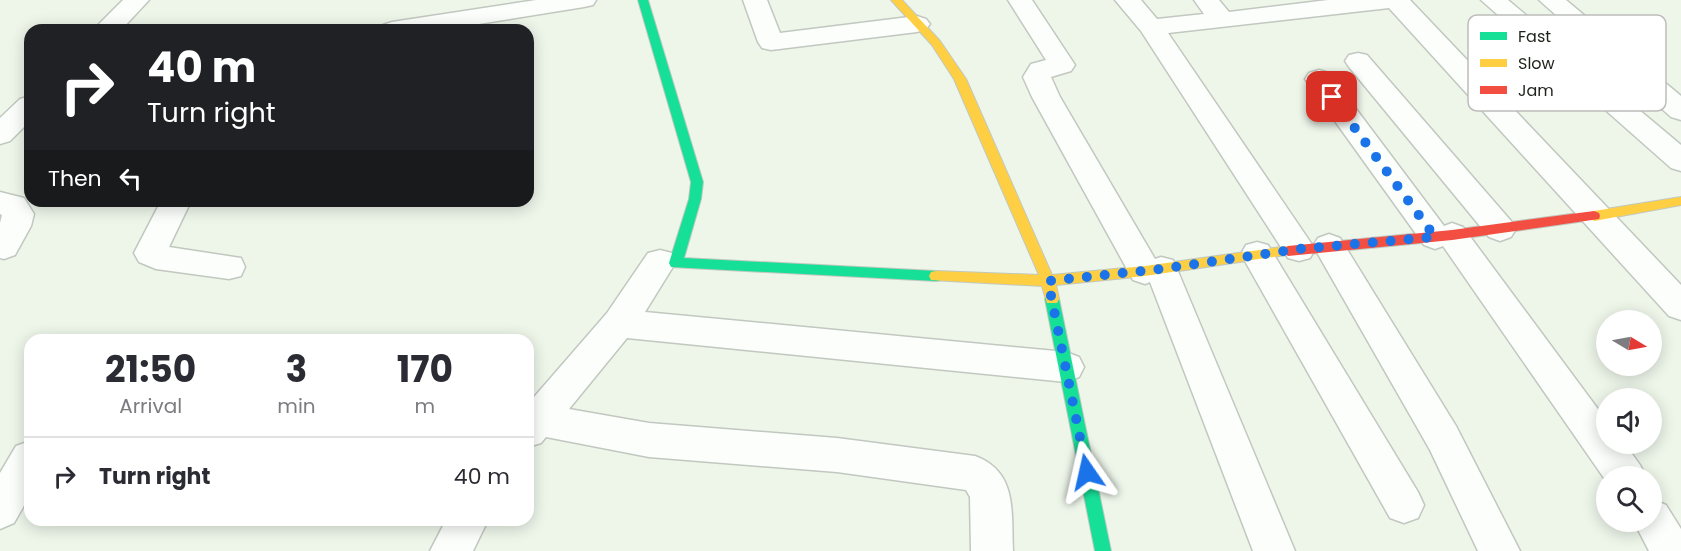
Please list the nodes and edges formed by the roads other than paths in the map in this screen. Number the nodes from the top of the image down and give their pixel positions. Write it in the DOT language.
graph roads {
  1 [pos="136,0"];
  2 [pos="584,0"];
  3 [pos="642,0"];
  4 [pos="755,0"];
  5 [pos="896,0"];
  6 [pos="1020,0"];
  7 [pos="1127,0"];
  8 [pos="1206,0"];
  9 [pos="1391,0"];
  10 [pos="1396,0"];
  11 [pos="1493,0"];
  12 [pos="1551,0"];
  13 [pos="1511,15"];
  14 [pos="1569,15"];
  15 [pos="1222,20"];
  16 [pos="112,24"];
  17 [pos="431,24"];
  18 [pos="917,24"];
  19 [pos="1151,27"];
  20 [pos="1358,61"];
  21 [pos="1468,77"];
  22 [pos="1319,79"];
  23 [pos="1666,98"];
  24 [pos="24,111"];
  25 [pos="1500,111"];
  26 [pos="1623,111"];
  27 [pos="1681,111"];
  28 [pos="0,135"];
  29 [pos="1681,161"];
  30 [pos="1681,201"];
  31 [pos="0,203"];
  32 [pos="173,207"];
  33 [pos="1598,216"];
  34 [pos="1500,229"];
  35 [pos="1443,236"];
  36 [pos="4,247"];
  37 [pos="1314,248"];
  38 [pos="1257,254"];
  39 [pos="660,262"];
  40 [pos="229,267"];
  41 [pos="1153,270"];
  42 [pos="1048,281"];
  43 [pos="1681,307"];
  44 [pos="619,323"];
  45 [pos="1066,367"];
  46 [pos="534,423"];
  47 [pos="534,425"];
  48 [pos="1618,466"];
  49 [pos="24,468"];
  50 [pos="1404,505"];
  51 [pos="0,510"];
  52 [pos="465,526"];
  53 [pos="1660,532"];
  54 [pos="451,551"];
  55 [pos="992,551"];
  56 [pos="1103,551"];
  57 [pos="1274,551"];
  58 [pos="1499,551"];
  59 [pos="1671,551"];
  1 -- 16 [label="street"];
  2 -- 17 [label="street"];
  3 -- 42 [label="street"];
  4 -- 18 [label="street"];
  5 -- 18 [label="street"];
  6 -- 41 [label="street"];
  7 -- 19 [label="street"];
  8 -- 15 [label="street"];
  9 -- 15 [label="street"];
  10 -- 21 [label="street"];
  11 -- 13 [label="street"];
  12 -- 14 [label="street"];
  15 -- 19 [label="street"];
  18 -- 42 [label="street"];
  19 -- 37 [label="street"];
  20 -- 34 [label="street"];
  22 -- 35 [label="street"];
  23 -- 27 [label="street"];
  24 -- 28 [label="street"];
  25 -- 33 [label="street"];
  26 -- 29 [label="street"];
  30 -- 33 [label="street"];
  31 -- 36 [label="street"];
  32 -- 40 [label="street"];
  33 -- 34 [label="street"];
  33 -- 43 [label="street"];
  34 -- 35 [label="street"];
  35 -- 37 [label="street"];
  35 -- 48 [label="street"];
  37 -- 38 [label="street"];
  37 -- 58 [label="street"];
  38 -- 41 [label="street"];
  38 -- 50 [label="street"];
  39 -- 44 [label="street"];
  41 -- 42 [label="street"];
  41 -- 57 [label="street"];
  42 -- 45 [label="street"];
  44 -- 45 [label="street"];
  44 -- 46 [label="street"];
  45 -- 56 [label="street"];
  47 -- 55 [label="street"];
  49 -- 51 [label="street"];
  52 -- 54 [label="street"];
  53 -- 59 [label="street"];
}
